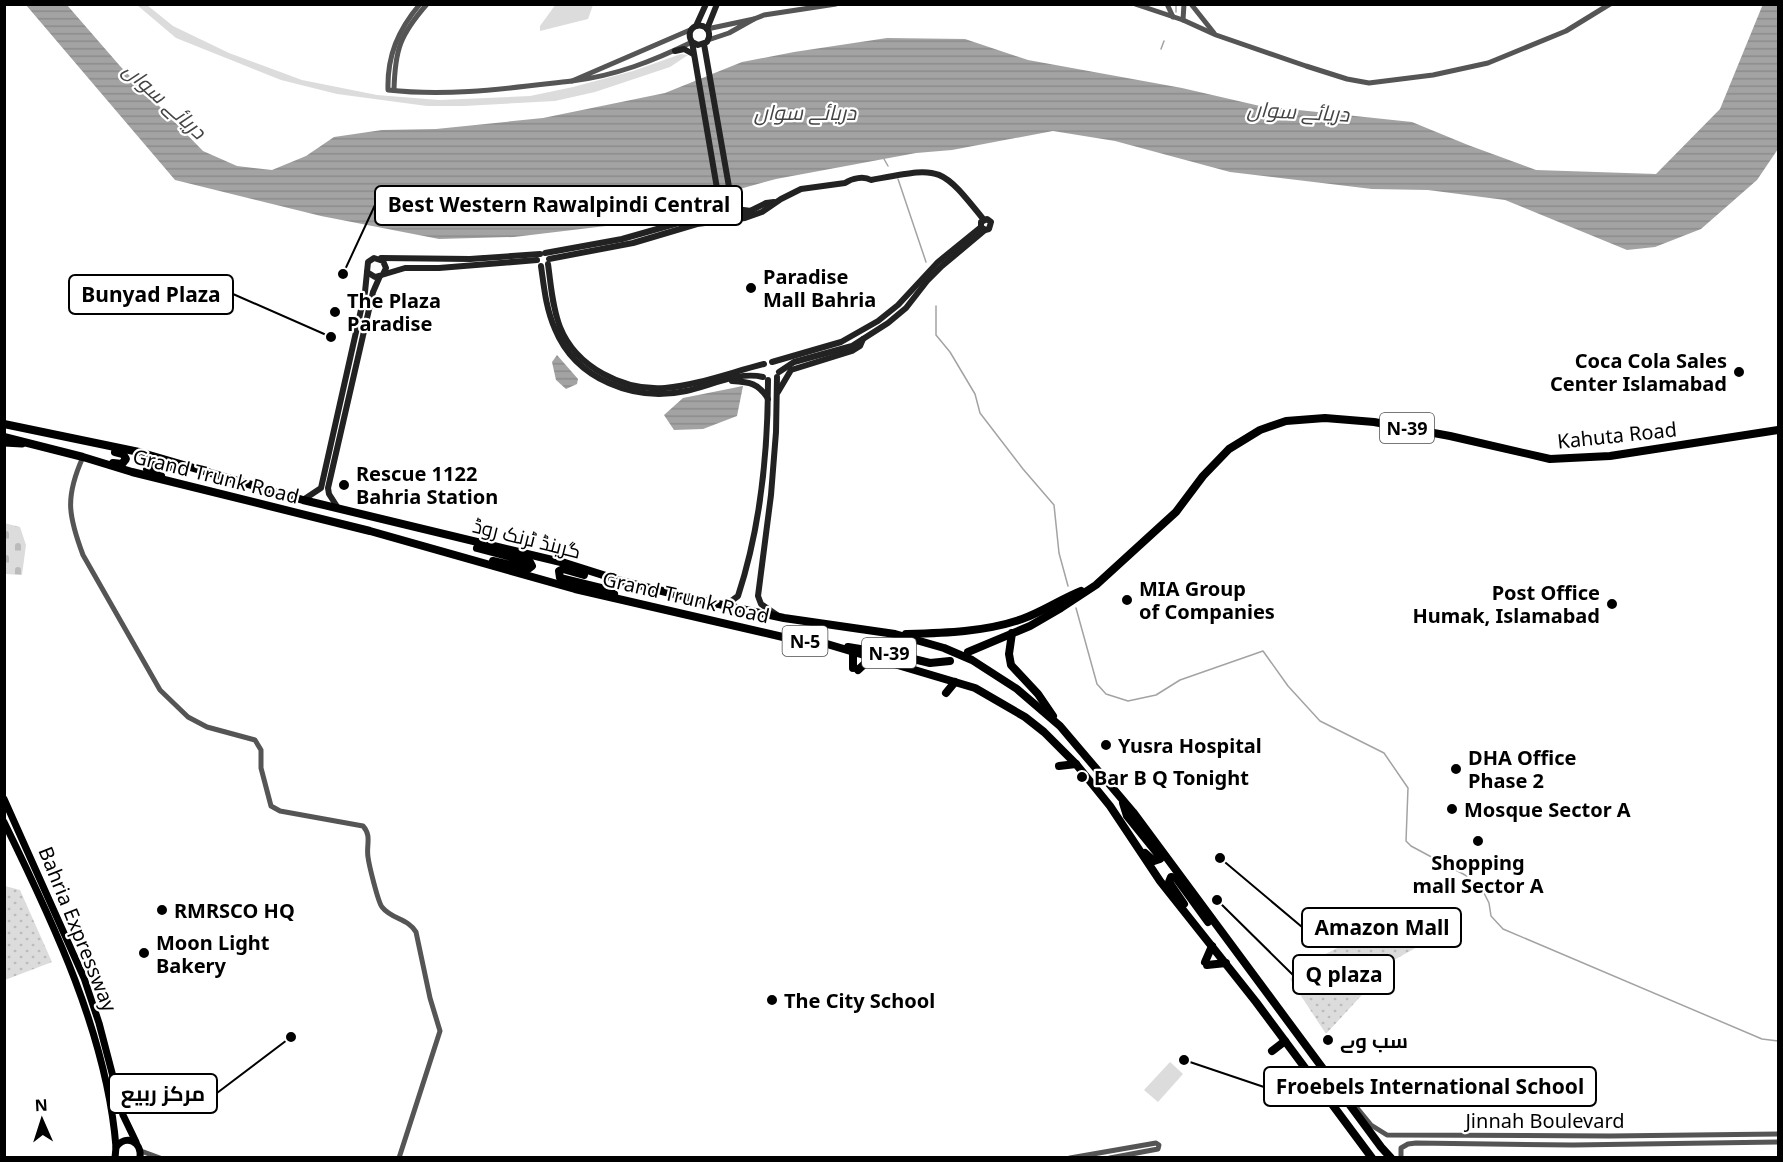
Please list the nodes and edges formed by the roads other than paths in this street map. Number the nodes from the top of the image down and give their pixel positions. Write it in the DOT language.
graph roads {
  1 [pos="420,4"];
  2 [pos="427,4"];
  3 [pos="706,4"];
  4 [pos="717,4"];
  5 [pos="836,4"];
  6 [pos="1135,4"];
  7 [pos="1154,4"];
  8 [pos="1167,4"];
  9 [pos="1184,4"];
  10 [pos="1191,4"];
  11 [pos="1610,4"];
  12 [pos="1148,8"];
  13 [pos="1173,16"];
  14 [pos="754,19"];
  15 [pos="1183,20"];
  16 [pos="693,28"];
  17 [pos="707,29"];
  18 [pos="1215,34"];
  19 [pos="692,42"];
  20 [pos="706,42"];
  21 [pos="675,51"];
  22 [pos="693,56"];
  23 [pos="572,81"];
  24 [pos="391,90"];
  25 [pos="775,202"];
  26 [pos="751,211"];
  27 [pos="701,217"];
  28 [pos="983,229"];
  29 [pos="377,258"];
  30 [pos="543,259"];
  31 [pos="367,272"];
  32 [pos="382,275"];
  33 [pos="863,339"];
  34 [pos="772,362"];
  35 [pos="764,364"];
  36 [pos="778,374"];
  37 [pos="766,378"];
  38 [pos="726,380"];
  39 [pos="776,395"];
  40 [pos="768,399"];
  41 [pos="4,424"];
  42 [pos="1779,430"];
  43 [pos="4,437"];
  44 [pos="74,439"];
  45 [pos="4,443"];
  46 [pos="34,445"];
  47 [pos="83,457"];
  48 [pos="94,460"];
  49 [pos="210,473"];
  50 [pos="176,483"];
  51 [pos="303,500"];
  52 [pos="338,508"];
  53 [pos="460,538"];
  54 [pos="452,554"];
  55 [pos="625,582"];
  56 [pos="1095,585"];
  57 [pos="623,599"];
  58 [pos="726,605"];
  59 [pos="784,618"];
  60 [pos="1012,633"];
  61 [pos="895,634"];
  62 [pos="827,644"];
  63 [pos="852,652"];
  64 [pos="968,652"];
  65 [pos="871,658"];
  66 [pos="950,661"];
  67 [pos="955,681"];
  68 [pos="946,693"];
  69 [pos="1060,726"];
  70 [pos="1076,764"];
  71 [pos="1059,766"];
  72 [pos="4,799"];
  73 [pos="1122,799"];
  74 [pos="1110,806"];
  75 [pos="4,822"];
  76 [pos="1219,929"];
  77 [pos="1202,933"];
  78 [pos="1212,946"];
  79 [pos="1226,963"];
  80 [pos="1285,1041"];
  81 [pos="1272,1051"];
  82 [pos="1332,1083"];
  83 [pos="1779,1134"];
  84 [pos="1439,1135"];
  85 [pos="1610,1136"];
  86 [pos="136,1142"];
  87 [pos="1779,1142"];
  88 [pos="1444,1143"];
  89 [pos="1610,1144"];
  90 [pos="116,1147"];
  91 [pos="140,1154"];
  92 [pos="115,1158"];
  93 [pos="160,1158"];
  94 [pos="399,1158"];
  95 [pos="1070,1158"];
  96 [pos="1110,1158"];
  97 [pos="1372,1158"];
  98 [pos="1391,1158"];
  99 [pos="1401,1158"];
  1 -- 24 [label="street"];
  2 -- 24 [label="street"];
  3 -- 16 [label="main road"];
  4 -- 17 [label="main road"];
  5 -- 14 [label="street"];
  6 -- 12 [label="street"];
  7 -- 12 [label="street"];
  8 -- 13 [label="street"];
  9 -- 15 [label="street"];
  10 -- 18 [label="street"];
  11 -- 18 [label="street"];
  12 -- 13 [label="street"];
  13 -- 15 [label="street"];
  14 -- 17 [label="street"];
  14 -- 20 [label="street"];
  15 -- 18 [label="street"];
  16 -- 17 [label="main road"];
  16 -- 19 [label="main road"];
  16 -- 23 [label="street"];
  17 -- 20 [label="main road"];
  19 -- 20 [label="main road"];
  19 -- 21 [label="street"];
  19 -- 22 [label="main road"];
  20 -- 26 [label="main road"];
  21 -- 22 [label="main road"];
  21 -- 23 [label="street"];
  22 -- 27 [label="main road"];
  23 -- 24 [label="street"];
  25 -- 26 [label="main road"];
  25 -- 28 [label="main road"];
  25 -- 30 [label="main road"];
  26 -- 27 [label="main road"];
  27 -- 30 [label="main road"];
  28 -- 33 [label="main road"];
  28 -- 34 [label="main road"];
  29 -- 30 [label="main road"];
  29 -- 31 [label="main road"];
  29 -- 32 [label="main road"];
  30 -- 32 [label="main road"];
  30 -- 35 [label="main road"];
  30 -- 38 [label="main road"];
  31 -- 32 [label="main road"];
  31 -- 51 [label="main road"];
  32 -- 52 [label="main road"];
  33 -- 36 [label="main road"];
  33 -- 39 [label="main road"];
  34 -- 35 [label="main road"];
  34 -- 36 [label="main road"];
  35 -- 37 [label="main road"];
  36 -- 37 [label="main road"];
  36 -- 39 [label="main road"];
  37 -- 38 [label="main road"];
  37 -- 40 [label="main road"];
  38 -- 40 [label="main road"];
  39 -- 59 [label="main road"];
  40 -- 58 [label="main road"];
  41 -- 44 [label="highway, گرینڈ ٹرنک روڈ / N-5"];
  42 -- 56 [label="highway, Kahuta Road / N-39"];
  43 -- 46 [label="highway, N-5"];
  44 -- 48 [label="highway"];
  44 -- 49 [label="highway, گرینڈ ٹرنک روڈ / N-5"];
  45 -- 46 [label="main road"];
  46 -- 47 [label="highway, Grand Trunk Road / N-5"];
  47 -- 48 [label="highway, Grand Trunk Road / N-5"];
  47 -- 94 [label="street"];
  48 -- 50 [label="highway, Grand Trunk Road / N-5"];
  49 -- 50 [label="highway"];
  49 -- 51 [label="highway, گرینڈ ٹرنک روڈ / N-5"];
  50 -- 54 [label="highway, Grand Trunk Road / N-5"];
  51 -- 52 [label="highway, گرینڈ ٹرنک روڈ / N-5"];
  52 -- 53 [label="highway, گرینڈ ٹرنک روڈ / N-5"];
  53 -- 54 [label="highway"];
  53 -- 55 [label="highway, گرینڈ ٹرنک روڈ / N-5"];
  54 -- 57 [label="highway, Grand Trunk Road / N-5"];
  55 -- 57 [label="highway"];
  55 -- 58 [label="highway, گرینڈ ٹرنک روڈ / N-5"];
  56 -- 60 [label="highway, Kahuta Road / N-39"];
  56 -- 61 [label="highway, Kahuta Road / N-39"];
  57 -- 62 [label="highway, Grand Trunk Road / N-5"];
  58 -- 59 [label="highway, گرینڈ ٹرنک روڈ / N-5"];
  59 -- 61 [label="highway, گرینڈ ٹرنک روڈ / N-5"];
  60 -- 64 [label="highway, Kahuta Road / N-39"];
  60 -- 69 [label="highway"];
  61 -- 69 [label="highway, گرینڈ ٹرنک روڈ / N-5"];
  62 -- 63 [label="highway, Grand Trunk Road / N-5"];
  62 -- 66 [label="highway, N-39"];
  63 -- 65 [label="highway, Grand Trunk Road / N-5"];
  63 -- 65 [label="highway"];
  65 -- 67 [label="highway, Grand Trunk Road / N-5"];
  67 -- 68 [label="highway"];
  67 -- 70 [label="highway, Grand Trunk Road / N-5"];
  69 -- 73 [label="highway, N-5"];
  70 -- 71 [label="highway"];
  70 -- 74 [label="highway, Grand Trunk Road / N-5"];
  72 -- 86 [label="main road, Bahria Expressway"];
  73 -- 74 [label="highway"];
  73 -- 76 [label="highway, N-5"];
  74 -- 77 [label="highway, Grand Trunk Road / N-5"];
  75 -- 90 [label="main road, Bahria Expressway"];
  76 -- 77 [label="highway"];
  76 -- 82 [label="highway, N-5"];
  77 -- 78 [label="highway, Grand Trunk Road / N-5"];
  78 -- 79 [label="highway, Grand Trunk Road / N-5"];
  78 -- 79 [label="highway"];
  79 -- 80 [label="highway, Grand Trunk Road / N-5"];
  80 -- 81 [label="highway"];
  80 -- 97 [label="highway, Grand Trunk Road / N-5"];
  82 -- 84 [label="street, Jinnah Boulevard"];
  82 -- 98 [label="highway, N-5"];
  83 -- 85 [label="street, Jinnah Boulevard"];
  84 -- 85 [label="street, Jinnah Boulevard"];
  84 -- 88 [label="street"];
  85 -- 89 [label="street"];
  86 -- 90 [label="main road"];
  86 -- 91 [label="main road, Bahria Expressway"];
  87 -- 89 [label="street, Jinnah Boulevard"];
  88 -- 89 [label="street, Jinnah Boulevard"];
  88 -- 99 [label="street, Jinnah Boulevard"];
  90 -- 92 [label="main road, Bahria Expressway"];
  91 -- 93 [label="street"];
  95 -- 96 [label="street"];
}
